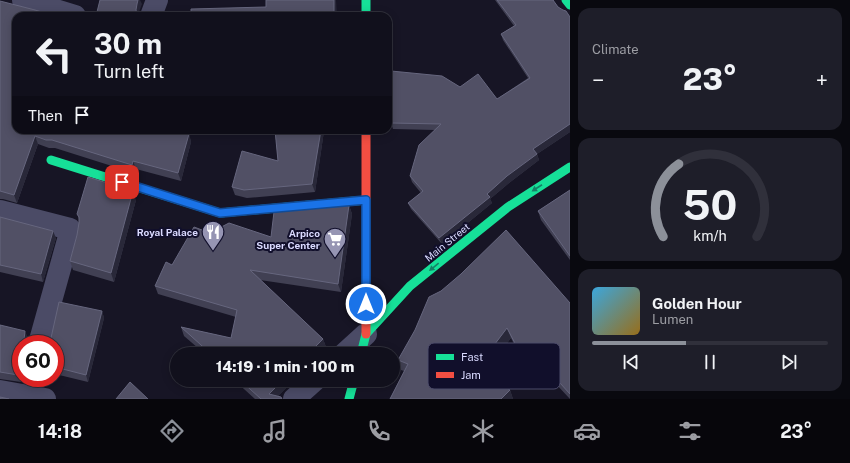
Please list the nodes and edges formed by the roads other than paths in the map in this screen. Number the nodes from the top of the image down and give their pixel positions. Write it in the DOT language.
graph roads {
  1 [pos="23,0"];
  2 [pos="157,0"];
  3 [pos="366,0"];
  4 [pos="566,0"];
  5 [pos="570,5"];
  6 [pos="63,12"];
  7 [pos="152,12"];
  8 [pos="366,12"];
  9 [pos="366,134"];
  10 [pos="52,160"];
  11 [pos="570,166"];
  12 [pos="366,200"];
  13 [pos="0,211"];
  14 [pos="42,335"];
  15 [pos="363,344"];
  16 [pos="307,387"];
  17 [pos="352,387"];
  18 [pos="0,391"];
  19 [pos="33,391"];
  20 [pos="294,399"];
  21 [pos="349,399"];
  1 -- 6 [label="street"];
  2 -- 7 [label="street"];
  3 -- 8 [label="main road"];
  4 -- 5 [label="main road"];
  9 -- 12 [label="main road"];
  10 -- 12 [label="main road"];
  11 -- 15 [label="main road, Main Street, one-way"];
  12 -- 15 [label="main road"];
  13 -- 14 [label="street"];
  16 -- 20 [label="street"];
  17 -- 21 [label="main road"];
  18 -- 19 [label="street"];
}
